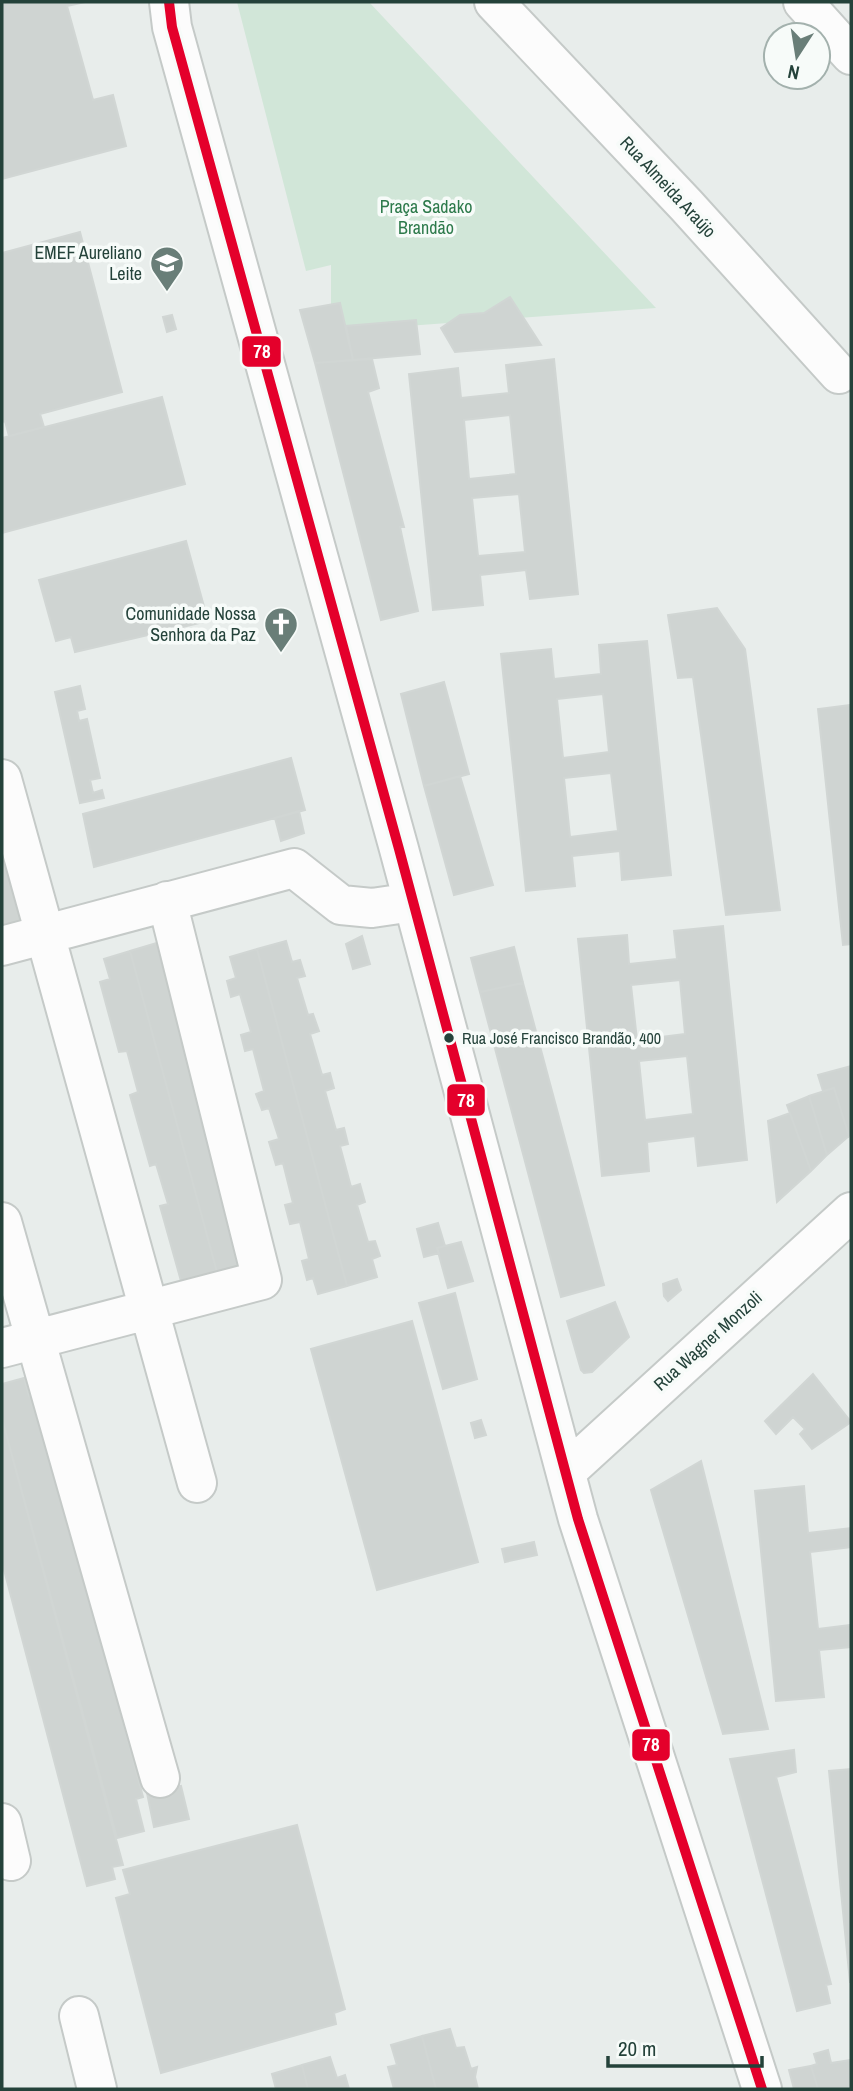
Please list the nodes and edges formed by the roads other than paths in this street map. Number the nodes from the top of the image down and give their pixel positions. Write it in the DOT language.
graph roads {
  1 [pos="169,2"];
  2 [pos="494,2"];
  3 [pos="803,2"];
  4 [pos="851,55"];
  5 [pos="839,374"];
  6 [pos="2,779"];
  7 [pos="167,901"];
  8 [pos="413,902"];
  9 [pos="45,935"];
  10 [pos="2,946"];
  11 [pos="851,1212"];
  12 [pos="2,1222"];
  13 [pos="149,1310"];
  14 [pos="18,1344"];
  15 [pos="566,1472"];
  16 [pos="197,1483"];
  17 [pos="160,1778"];
  18 [pos="2,1823"];
  19 [pos="11,1861"];
  20 [pos="79,2016"];
  21 [pos="97,2089"];
  22 [pos="762,2089"];
  1 -- 8 [label="street"];
  2 -- 5 [label="street, Rua Almeida Araújo"];
  3 -- 4 [label="street"];
  6 -- 9 [label="street"];
  7 -- 8 [label="street"];
  7 -- 9 [label="street"];
  7 -- 13 [label="street"];
  8 -- 15 [label="street"];
  9 -- 10 [label="street"];
  9 -- 13 [label="street"];
  11 -- 15 [label="street, Rua Wagner Monzoli"];
  12 -- 14 [label="street"];
  13 -- 14 [label="street"];
  13 -- 16 [label="street"];
  14 -- 17 [label="street"];
  15 -- 22 [label="street"];
  18 -- 19 [label="street"];
  20 -- 21 [label="street"];
}
